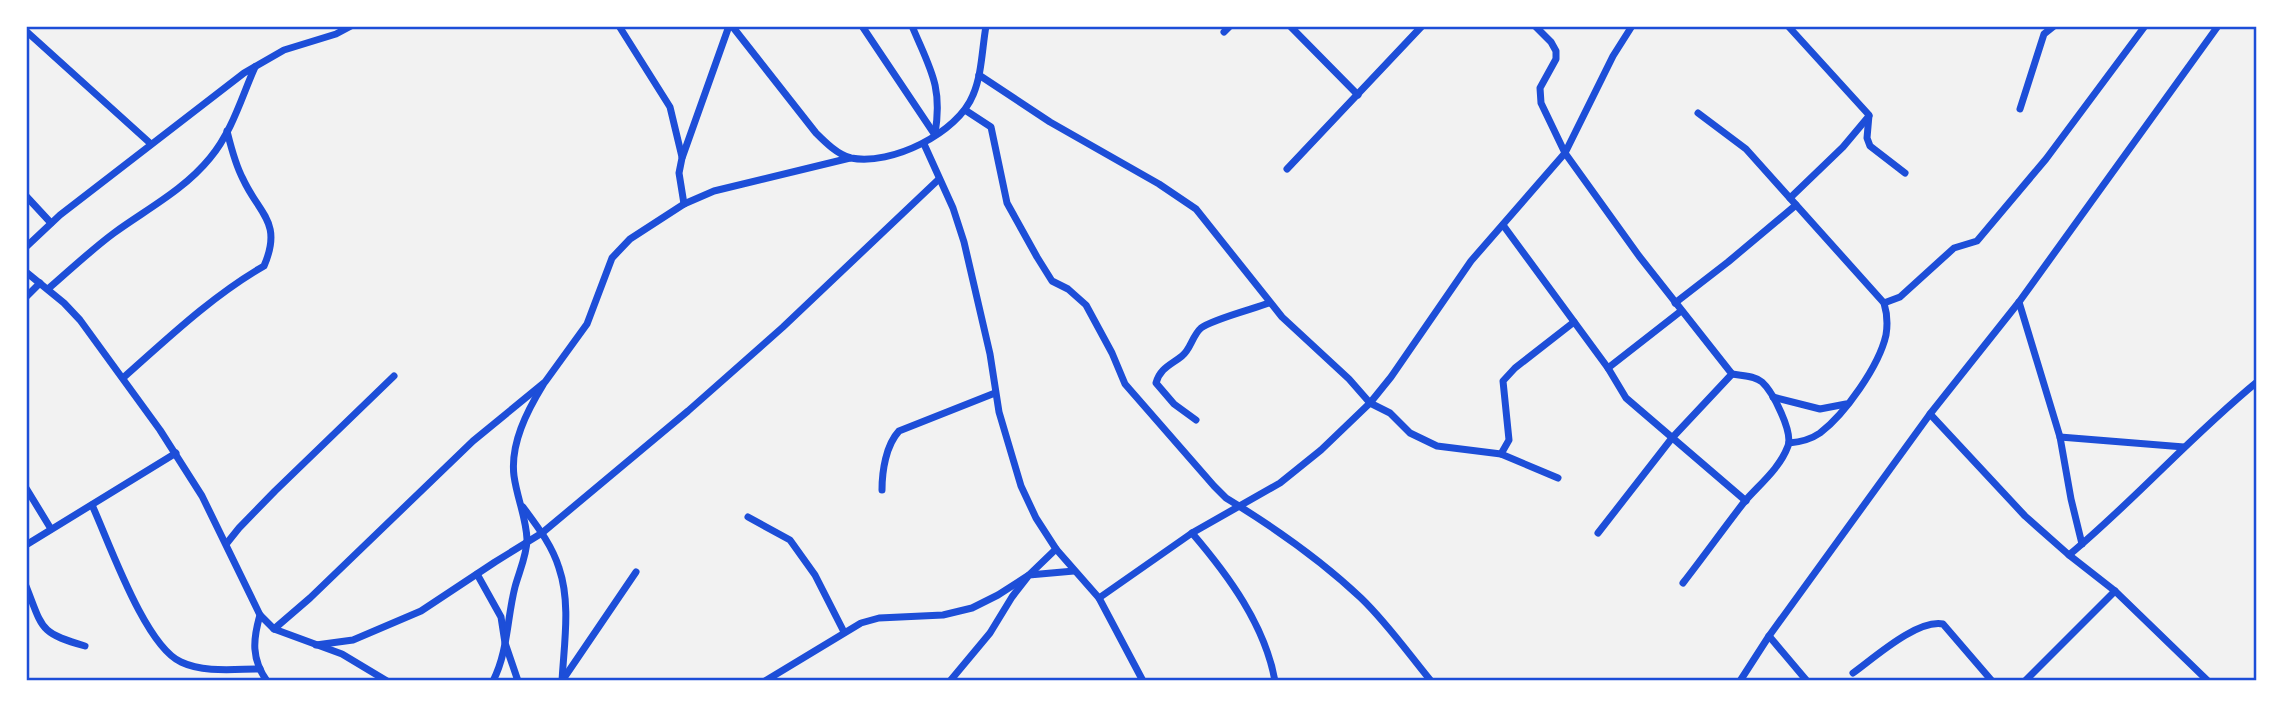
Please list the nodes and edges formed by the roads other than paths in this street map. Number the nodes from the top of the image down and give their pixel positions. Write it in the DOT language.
graph roads {
  1 [pos="351,26"];
  2 [pos="620,26"];
  3 [pos="731,26"];
  4 [pos="862,26"];
  5 [pos="912,26"];
  6 [pos="986,26"];
  7 [pos="1290,26"];
  8 [pos="1422,26"];
  9 [pos="1535,26"];
  10 [pos="1632,26"];
  11 [pos="1788,26"];
  12 [pos="2054,26"];
  13 [pos="2145,26"];
  14 [pos="2218,26"];
  15 [pos="26,31"];
  16 [pos="256,66"];
  17 [pos="979,75"];
  18 [pos="1358,95"];
  19 [pos="2020,109"];
  20 [pos="965,110"];
  21 [pos="1698,113"];
  22 [pos="1869,115"];
  23 [pos="227,131"];
  24 [pos="935,135"];
  25 [pos="151,144"];
  26 [pos="924,144"];
  27 [pos="1565,153"];
  28 [pos="682,158"];
  29 [pos="850,158"];
  30 [pos="1287,169"];
  31 [pos="1905,173"];
  32 [pos="939,179"];
  33 [pos="26,196"];
  34 [pos="1790,198"];
  35 [pos="684,204"];
  36 [pos="1796,205"];
  37 [pos="51,223"];
  38 [pos="1503,225"];
  39 [pos="26,247"];
  40 [pos="26,272"];
  41 [pos="40,284"];
  42 [pos="48,289"];
  43 [pos="26,297"];
  44 [pos="2019,302"];
  45 [pos="1269,303"];
  46 [pos="1675,303"];
  47 [pos="1884,303"];
  48 [pos="1681,311"];
  49 [pos="1574,322"];
  50 [pos="1608,368"];
  51 [pos="1732,374"];
  52 [pos="394,376"];
  53 [pos="123,378"];
  54 [pos="545,382"];
  55 [pos="2257,382"];
  56 [pos="995,393"];
  57 [pos="1772,397"];
  58 [pos="1370,403"];
  59 [pos="1848,403"];
  60 [pos="1930,414"];
  61 [pos="1196,420"];
  62 [pos="2060,437"];
  63 [pos="1672,438"];
  64 [pos="1789,443"];
  65 [pos="2184,447"];
  66 [pos="176,453"];
  67 [pos="1501,454"];
  68 [pos="1558,478"];
  69 [pos="26,488"];
  70 [pos="882,490"];
  71 [pos="1746,501"];
  72 [pos="92,505"];
  73 [pos="1238,505"];
  74 [pos="523,507"];
  75 [pos="747,517"];
  76 [pos="51,529"];
  77 [pos="542,533"];
  78 [pos="1192,533"];
  79 [pos="1598,533"];
  80 [pos="527,542"];
  81 [pos="227,543"];
  82 [pos="2082,544"];
  83 [pos="26,545"];
  84 [pos="1056,549"];
  85 [pos="2069,555"];
  86 [pos="1074,571"];
  87 [pos="636,572"];
  88 [pos="477,574"];
  89 [pos="1029,575"];
  90 [pos="1684,583"];
  91 [pos="26,586"];
  92 [pos="2115,591"];
  93 [pos="1099,598"];
  94 [pos="260,615"];
  95 [pos="274,629"];
  96 [pos="844,632"];
  97 [pos="1769,636"];
  98 [pos="505,643"];
  99 [pos="316,645"];
  100 [pos="85,646"];
  101 [pos="260,669"];
  102 [pos="1853,673"];
  103 [pos="494,680"];
  104 [pos="562,680"];
  105 [pos="267,681"];
  106 [pos="387,681"];
  107 [pos="518,681"];
  108 [pos="765,681"];
  109 [pos="950,681"];
  110 [pos="1143,681"];
  111 [pos="1275,681"];
  112 [pos="1431,681"];
  113 [pos="1740,681"];
  114 [pos="1807,681"];
  115 [pos="1992,681"];
  116 [pos="2025,681"];
  117 [pos="2208,681"];
  1 -- 16 [label="street"];
  2 -- 28 [label="street"];
  3 -- 28 [label="street"];
  3 -- 29 [label="street"];
  4 -- 24 [label="street"];
  5 -- 24 [label="street"];
  6 -- 17 [label="street"];
  7 -- 18 [label="street"];
  8 -- 18 [label="street"];
  9 -- 27 [label="street"];
  10 -- 27 [label="street"];
  11 -- 22 [label="street"];
  12 -- 19 [label="street"];
  13 -- 47 [label="street"];
  14 -- 44 [label="street"];
  15 -- 25 [label="street"];
  16 -- 23 [label="street"];
  16 -- 25 [label="street"];
  17 -- 20 [label="street"];
  17 -- 45 [label="street"];
  18 -- 30 [label="street"];
  20 -- 24 [label="street"];
  20 -- 73 [label="street"];
  21 -- 34 [label="street"];
  22 -- 31 [label="street"];
  22 -- 34 [label="street"];
  23 -- 42 [label="street"];
  23 -- 53 [label="street"];
  24 -- 26 [label="street"];
  25 -- 37 [label="street"];
  26 -- 29 [label="street"];
  26 -- 32 [label="street"];
  27 -- 38 [label="street"];
  27 -- 46 [label="street"];
  28 -- 35 [label="street"];
  29 -- 35 [label="street"];
  32 -- 56 [label="street"];
  32 -- 77 [label="street"];
  33 -- 37 [label="street"];
  34 -- 36 [label="street"];
  35 -- 54 [label="street"];
  36 -- 46 [label="street"];
  36 -- 47 [label="street"];
  37 -- 39 [label="street"];
  38 -- 49 [label="street"];
  38 -- 58 [label="street"];
  40 -- 41 [label="street"];
  41 -- 42 [label="street"];
  41 -- 43 [label="street"];
  42 -- 53 [label="street"];
  44 -- 60 [label="street"];
  44 -- 62 [label="street"];
  45 -- 58 [label="street"];
  45 -- 61 [label="street"];
  46 -- 48 [label="street"];
  47 -- 59 [label="street"];
  48 -- 50 [label="street"];
  48 -- 51 [label="street"];
  49 -- 50 [label="street"];
  49 -- 67 [label="street"];
  50 -- 63 [label="street"];
  51 -- 57 [label="street"];
  51 -- 63 [label="street"];
  52 -- 81 [label="street"];
  53 -- 66 [label="street"];
  54 -- 74 [label="street"];
  54 -- 95 [label="street"];
  55 -- 65 [label="street"];
  56 -- 70 [label="street"];
  56 -- 84 [label="street"];
  57 -- 59 [label="street"];
  57 -- 64 [label="street"];
  58 -- 67 [label="street"];
  58 -- 73 [label="street"];
  59 -- 64 [label="street"];
  60 -- 85 [label="street"];
  60 -- 97 [label="street"];
  62 -- 65 [label="street"];
  62 -- 82 [label="street"];
  63 -- 71 [label="street"];
  63 -- 79 [label="street"];
  64 -- 71 [label="street"];
  65 -- 82 [label="street"];
  66 -- 72 [label="street"];
  66 -- 81 [label="street"];
  67 -- 68 [label="street"];
  69 -- 76 [label="street"];
  71 -- 90 [label="street"];
  72 -- 76 [label="street"];
  72 -- 101 [label="street"];
  73 -- 78 [label="street"];
  73 -- 112 [label="street"];
  74 -- 77 [label="street"];
  74 -- 80 [label="street"];
  75 -- 96 [label="street"];
  76 -- 83 [label="street"];
  77 -- 80 [label="street"];
  77 -- 104 [label="street"];
  78 -- 93 [label="street"];
  78 -- 111 [label="street"];
  80 -- 88 [label="street"];
  80 -- 98 [label="street"];
  81 -- 94 [label="street"];
  82 -- 85 [label="street"];
  84 -- 86 [label="street"];
  84 -- 89 [label="street"];
  85 -- 92 [label="street"];
  86 -- 89 [label="street"];
  86 -- 93 [label="street"];
  87 -- 104 [label="street"];
  88 -- 98 [label="street"];
  88 -- 99 [label="street"];
  89 -- 96 [label="street"];
  89 -- 109 [label="street"];
  91 -- 100 [label="street"];
  92 -- 116 [label="street"];
  92 -- 117 [label="street"];
  93 -- 110 [label="street"];
  94 -- 95 [label="street"];
  94 -- 101 [label="street"];
  95 -- 99 [label="street"];
  96 -- 108 [label="street"];
  97 -- 113 [label="street"];
  97 -- 114 [label="street"];
  98 -- 103 [label="street"];
  98 -- 107 [label="street"];
  99 -- 106 [label="street"];
  101 -- 105 [label="street"];
  102 -- 115 [label="street"];
}
